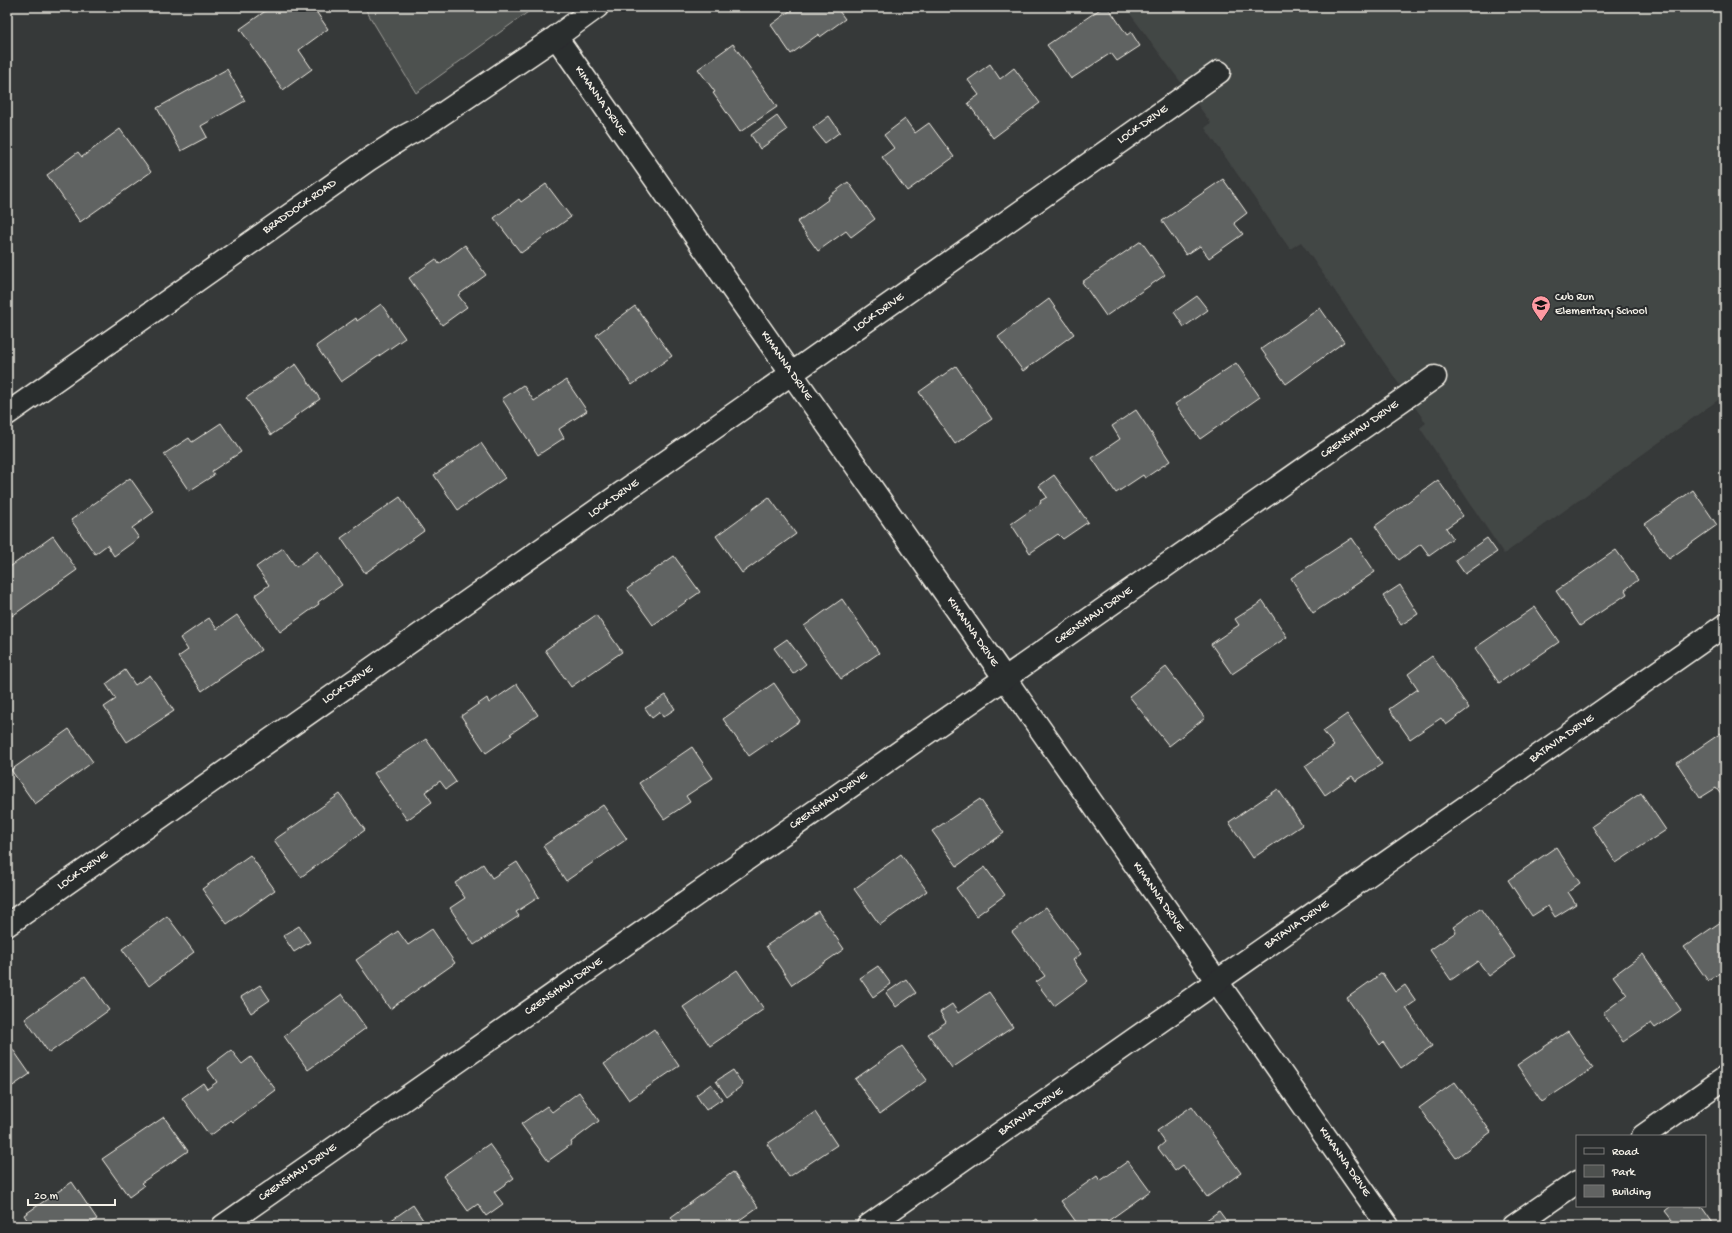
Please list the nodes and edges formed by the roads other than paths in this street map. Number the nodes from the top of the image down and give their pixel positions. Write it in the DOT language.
graph roads {
  1 [pos="597,7"];
  2 [pos="556,37"];
  3 [pos="1219,72"];
  4 [pos="792,374"];
  5 [pos="1435,377"];
  6 [pos="7,414"];
  7 [pos="1725,625"];
  8 [pos="1005,678"];
  9 [pos="7,925"];
  10 [pos="1217,981"];
  11 [pos="1725,1078"];
  12 [pos="1644,1135"];
  13 [pos="1576,1183"];
  14 [pos="223,1226"];
  15 [pos="868,1226"];
  16 [pos="1388,1226"];
  17 [pos="1514,1226"];
  1 -- 2 [label="street, BRADDOCK ROAD"];
  2 -- 4 [label="street, KIMANNA DRIVE"];
  2 -- 6 [label="street, BRADDOCK ROAD"];
  3 -- 4 [label="street, LOCK DRIVE"];
  4 -- 8 [label="street, KIMANNA DRIVE"];
  4 -- 9 [label="street, LOCK DRIVE"];
  5 -- 8 [label="street, CRENSHAW DRIVE"];
  7 -- 10 [label="street, BATAVIA DRIVE"];
  8 -- 10 [label="street, KIMANNA DRIVE"];
  8 -- 14 [label="street, CRENSHAW DRIVE"];
  10 -- 15 [label="street, BATAVIA DRIVE"];
  10 -- 16 [label="street, KIMANNA DRIVE"];
  11 -- 12 [label="street"];
  13 -- 17 [label="street"];
}
